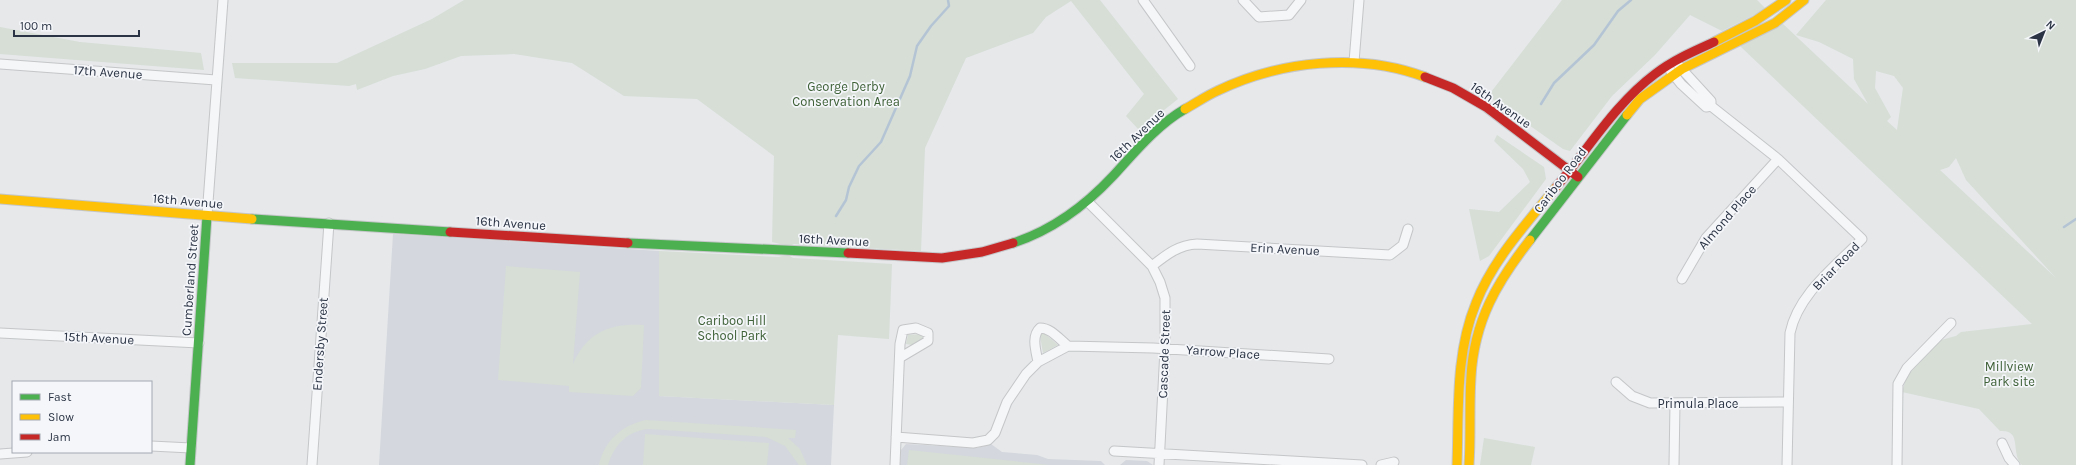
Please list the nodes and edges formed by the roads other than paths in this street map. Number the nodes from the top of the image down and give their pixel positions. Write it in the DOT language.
graph roads {
  1 [pos="223,0"];
  2 [pos="1143,0"];
  3 [pos="1243,0"];
  4 [pos="1301,0"];
  5 [pos="1359,0"];
  6 [pos="1786,0"];
  7 [pos="1804,0"];
  8 [pos="1675,61"];
  9 [pos="1354,62"];
  10 [pos="0,64"];
  11 [pos="1190,66"];
  12 [pos="1667,66"];
  13 [pos="1682,69"];
  14 [pos="1674,76"];
  15 [pos="216,80"];
  16 [pos="1711,106"];
  17 [pos="1778,159"];
  18 [pos="1569,171"];
  19 [pos="1578,177"];
  20 [pos="0,199"];
  21 [pos="1087,201"];
  22 [pos="207,216"];
  23 [pos="329,223"];
  24 [pos="1408,229"];
  25 [pos="1152,266"];
  26 [pos="1682,279"];
  27 [pos="1951,323"];
  28 [pos="0,332"];
  29 [pos="199,343"];
  30 [pos="1068,346"];
  31 [pos="1165,349"];
  32 [pos="901,356"];
  33 [pos="1330,359"];
  34 [pos="1038,362"];
  35 [pos="1616,382"];
  36 [pos="1788,402"];
  37 [pos="1675,403"];
  38 [pos="896,437"];
  39 [pos="2002,444"];
  40 [pos="152,446"];
  41 [pos="191,448"];
  42 [pos="1114,451"];
  43 [pos="14,453"];
  44 [pos="0,454"];
  45 [pos="1160,454"];
  46 [pos="1394,462"];
  47 [pos="190,465"];
  48 [pos="312,465"];
  49 [pos="895,465"];
  50 [pos="1159,465"];
  51 [pos="1362,465"];
  52 [pos="1381,465"];
  53 [pos="1457,465"];
  54 [pos="1469,465"];
  55 [pos="1674,465"];
  56 [pos="1787,465"];
  57 [pos="1897,465"];
  58 [pos="2015,465"];
  1 -- 15 [label="street, Cumberland Street"];
  2 -- 11 [label="street"];
  3 -- 4 [label="street"];
  5 -- 9 [label="street"];
  6 -- 8 [label="street, Cariboo Road"];
  7 -- 13 [label="street, Cariboo Road"];
  8 -- 12 [label="street, Cariboo Road"];
  8 -- 13 [label="street, Briar Road"];
  9 -- 18 [label="street, 16th Avenue"];
  9 -- 21 [label="street, 16th Avenue"];
  10 -- 15 [label="street, 17th Avenue"];
  12 -- 14 [label="street, Briar Road"];
  12 -- 18 [label="street, Cariboo Road"];
  13 -- 14 [label="street, Cariboo Road"];
  13 -- 16 [label="street, Briar Road"];
  14 -- 16 [label="street, Briar Road"];
  14 -- 19 [label="street, Cariboo Road"];
  15 -- 22 [label="street, Cumberland Street"];
  16 -- 17 [label="street, Briar Road"];
  17 -- 26 [label="street, Almond Place"];
  17 -- 36 [label="street, Briar Road"];
  18 -- 19 [label="street, 16th Avenue"];
  18 -- 53 [label="street, Cariboo Road"];
  19 -- 54 [label="street, Cariboo Road"];
  20 -- 22 [label="street, 16th Avenue"];
  21 -- 23 [label="street, 16th Avenue"];
  21 -- 25 [label="street, Cascade Street"];
  22 -- 23 [label="street, 16th Avenue"];
  22 -- 29 [label="street, Cumberland Street"];
  23 -- 48 [label="street, Endersby Street"];
  24 -- 25 [label="street, Erin Avenue"];
  25 -- 31 [label="street, Cascade Street"];
  27 -- 57 [label="street"];
  28 -- 29 [label="street, 15th Avenue"];
  29 -- 41 [label="street, Cumberland Street"];
  30 -- 31 [label="street, Yarrow Place"];
  30 -- 34 [label="street, Yarrow Place"];
  30 -- 34 [label="street"];
  31 -- 33 [label="street, Yarrow Place"];
  31 -- 45 [label="street, Cascade Street"];
  32 -- 38 [label="street"];
  34 -- 38 [label="street, Yarrow Place"];
  35 -- 37 [label="street, Primula Place"];
  36 -- 37 [label="street, Primula Place"];
  36 -- 56 [label="street, Briar Road"];
  37 -- 55 [label="street"];
  38 -- 49 [label="street"];
  39 -- 58 [label="street"];
  40 -- 41 [label="street"];
  41 -- 47 [label="street, Cumberland Street"];
  42 -- 45 [label="street"];
  43 -- 44 [label="street"];
  45 -- 50 [label="street, Cascade Street"];
  45 -- 51 [label="street"];
  46 -- 52 [label="street"];
}
